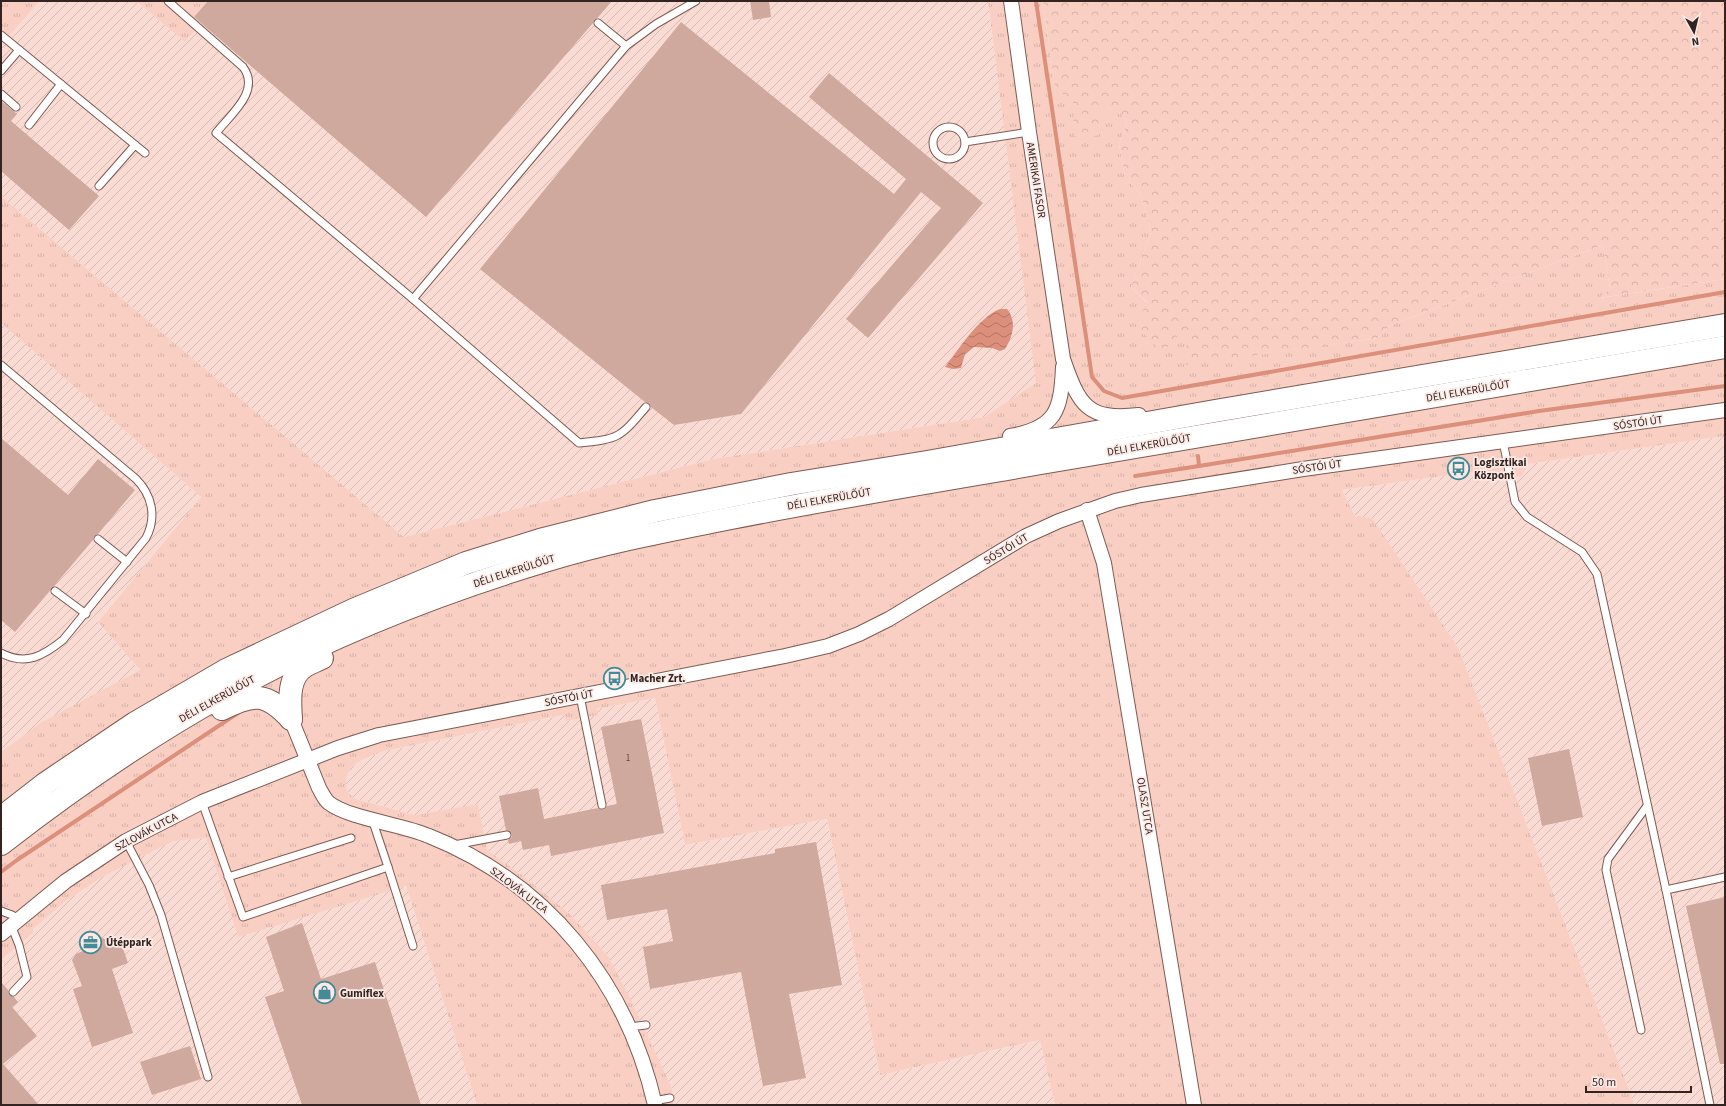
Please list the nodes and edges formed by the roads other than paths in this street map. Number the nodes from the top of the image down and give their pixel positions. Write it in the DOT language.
graph roads {
  1 [pos="168,1"];
  2 [pos="696,1"];
  3 [pos="1011,1"];
  4 [pos="598,23"];
  5 [pos="1,35"];
  6 [pos="626,46"];
  7 [pos="19,50"];
  8 [pos="1,71"];
  9 [pos="61,84"];
  10 [pos="1,94"];
  11 [pos="16,107"];
  12 [pos="29,125"];
  13 [pos="1029,132"];
  14 [pos="965,142"];
  15 [pos="135,145"];
  16 [pos="145,153"];
  17 [pos="99,186"];
  18 [pos="413,299"];
  19 [pos="1725,325"];
  20 [pos="1725,348"];
  21 [pos="1063,359"];
  22 [pos="1,365"];
  23 [pos="646,407"];
  24 [pos="1725,410"];
  25 [pos="1215,411"];
  26 [pos="1503,442"];
  27 [pos="927,462"];
  28 [pos="1087,510"];
  29 [pos="98,539"];
  30 [pos="127,562"];
  31 [pos="55,590"];
  32 [pos="86,614"];
  33 [pos="370,623"];
  34 [pos="1,653"];
  35 [pos="580,696"];
  36 [pos="291,719"];
  37 [pos="168,727"];
  38 [pos="308,759"];
  39 [pos="202,802"];
  40 [pos="602,805"];
  41 [pos="1647,806"];
  42 [pos="1,818"];
  43 [pos="372,819"];
  44 [pos="507,835"];
  45 [pos="351,838"];
  46 [pos="126,841"];
  47 [pos="1,844"];
  48 [pos="452,846"];
  49 [pos="388,867"];
  50 [pos="228,877"];
  51 [pos="1725,877"];
  52 [pos="1666,890"];
  53 [pos="1,911"];
  54 [pos="10,926"];
  55 [pos="413,946"];
  56 [pos="13,992"];
  57 [pos="646,1025"];
  58 [pos="629,1027"];
  59 [pos="1641,1030"];
  60 [pos="208,1077"];
  61 [pos="670,1098"];
  62 [pos="655,1103"];
  63 [pos="1194,1105"];
  64 [pos="1710,1105"];
  1 -- 18 [label="lane"];
  2 -- 6 [label="lane"];
  3 -- 13 [label="street, AMERIKAI FASOR"];
  4 -- 6 [label="lane"];
  5 -- 7 [label="lane"];
  6 -- 18 [label="lane"];
  7 -- 8 [label="lane"];
  7 -- 9 [label="lane"];
  9 -- 12 [label="lane"];
  9 -- 15 [label="lane"];
  10 -- 11 [label="lane"];
  13 -- 14 [label="lane"];
  13 -- 21 [label="street, AMERIKAI FASOR"];
  14 -- 14 [label="lane"];
  15 -- 16 [label="lane"];
  15 -- 17 [label="lane"];
  18 -- 23 [label="lane"];
  19 -- 25 [label="main road, DÉLI ELKERÜLŐÚT"];
  20 -- 33 [label="main road, DÉLI ELKERÜLŐÚT"];
  21 -- 25 [label="street"];
  21 -- 27 [label="street"];
  22 -- 30 [label="lane"];
  24 -- 26 [label="street, SÓSTÓI ÚT"];
  25 -- 27 [label="main road, DÉLI ELKERÜLŐÚT"];
  26 -- 28 [label="street, SÓSTÓI ÚT"];
  26 -- 41 [label="lane"];
  27 -- 42 [label="main road, DÉLI ELKERÜLŐÚT"];
  28 -- 35 [label="street, SÓSTÓI ÚT"];
  28 -- 63 [label="street, OLASZ UTCA"];
  29 -- 30 [label="lane"];
  30 -- 32 [label="lane"];
  31 -- 32 [label="lane"];
  32 -- 34 [label="lane"];
  33 -- 36 [label="main road"];
  33 -- 37 [label="main road, DÉLI ELKERÜLŐÚT"];
  35 -- 38 [label="street, SÓSTÓI ÚT"];
  35 -- 40 [label="lane"];
  36 -- 37 [label="main road"];
  36 -- 38 [label="street, SZLOVÁK UTCA"];
  37 -- 47 [label="main road, DÉLI ELKERÜLŐÚT"];
  38 -- 39 [label="street, SZLOVÁK UTCA"];
  38 -- 43 [label="street, SZLOVÁK UTCA"];
  39 -- 46 [label="street, SZLOVÁK UTCA"];
  39 -- 50 [label="lane"];
  41 -- 52 [label="lane"];
  41 -- 59 [label="lane"];
  43 -- 48 [label="street, SZLOVÁK UTCA"];
  43 -- 49 [label="lane"];
  44 -- 48 [label="lane"];
  45 -- 50 [label="lane"];
  46 -- 54 [label="street, SZLOVÁK UTCA"];
  46 -- 60 [label="lane"];
  48 -- 58 [label="street, SZLOVÁK UTCA"];
  49 -- 50 [label="lane"];
  49 -- 55 [label="lane"];
  51 -- 52 [label="lane"];
  52 -- 64 [label="lane"];
  53 -- 54 [label="lane"];
  54 -- 56 [label="lane"];
  57 -- 58 [label="lane"];
  58 -- 62 [label="street, SZLOVÁK UTCA"];
  61 -- 62 [label="lane"];
}
